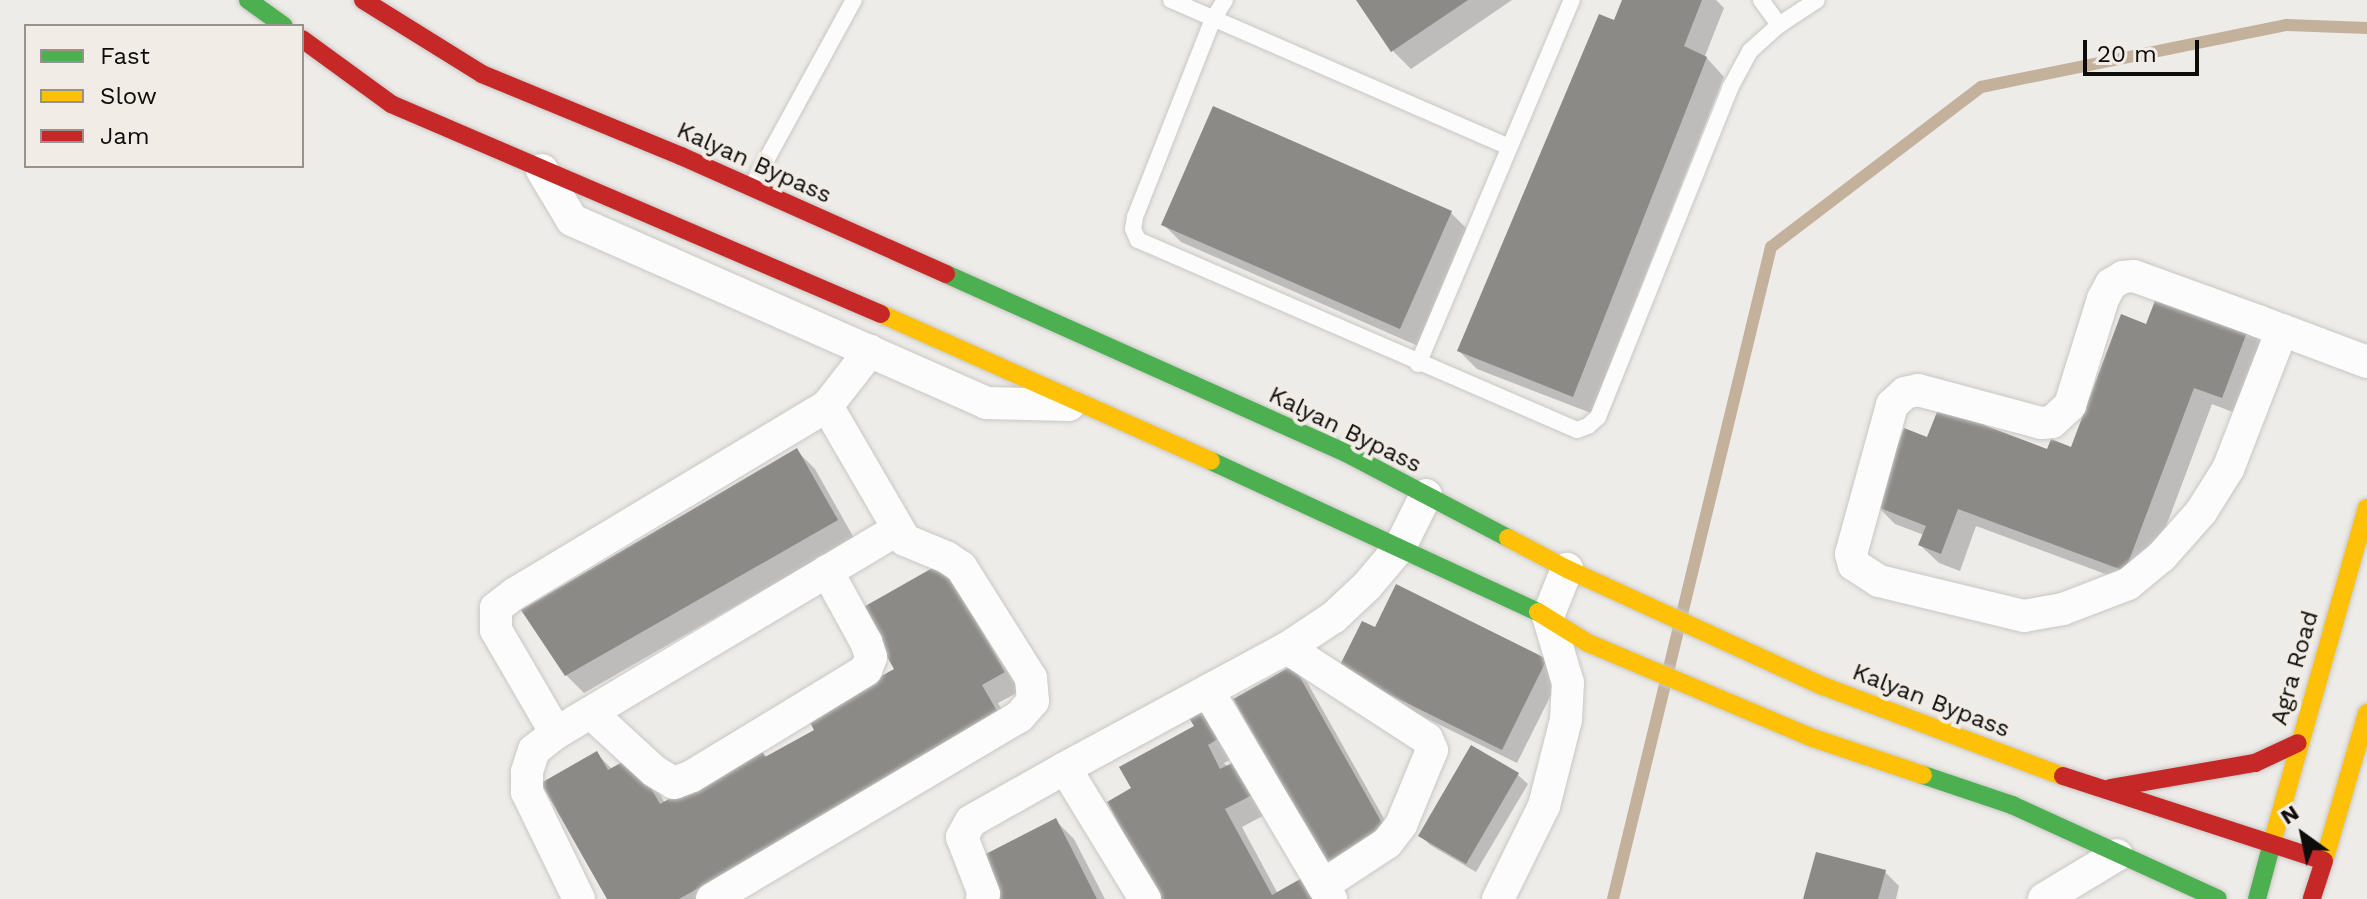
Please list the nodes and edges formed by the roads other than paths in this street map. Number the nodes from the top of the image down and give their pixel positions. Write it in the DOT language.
graph roads {
  1 [pos="248,0"];
  2 [pos="363,0"];
  3 [pos="854,0"];
  4 [pos="1171,0"];
  5 [pos="1225,0"];
  6 [pos="1572,0"];
  7 [pos="1761,0"];
  8 [pos="1817,0"];
  9 [pos="1213,19"];
  10 [pos="281,24"];
  11 [pos="1779,25"];
  12 [pos="304,40"];
  13 [pos="466,110"];
  14 [pos="455,133"];
  15 [pos="1509,147"];
  16 [pos="542,170"];
  17 [pos="751,187"];
  18 [pos="2282,330"];
  19 [pos="870,351"];
  20 [pos="2367,362"];
  21 [pos="1418,364"];
  22 [pos="1084,405"];
  23 [pos="827,406"];
  24 [pos="1426,495"];
  25 [pos="2367,508"];
  26 [pos="892,520"];
  27 [pos="1400,547"];
  28 [pos="1567,569"];
  29 [pos="827,571"];
  30 [pos="2354,595"];
  31 [pos="1548,616"];
  32 [pos="1287,648"];
  33 [pos="1208,691"];
  34 [pos="591,713"];
  35 [pos="2367,713"];
  36 [pos="551,724"];
  37 [pos="2298,743"];
  38 [pos="1065,768"];
  39 [pos="2100,790"];
  40 [pos="2272,843"];
  41 [pos="2117,855"];
  42 [pos="2324,861"];
  43 [pos="1327,892"];
  44 [pos="579,899"];
  45 [pos="712,899"];
  46 [pos="982,899"];
  47 [pos="1145,899"];
  48 [pos="1498,899"];
  49 [pos="2044,899"];
  50 [pos="2218,899"];
  51 [pos="2257,899"];
  52 [pos="2312,899"];
  1 -- 10 [label="main road"];
  2 -- 17 [label="main road, Kalyan Bypass"];
  3 -- 17 [label="lane"];
  4 -- 9 [label="lane"];
  5 -- 9 [label="lane"];
  6 -- 15 [label="lane"];
  7 -- 11 [label="lane"];
  8 -- 11 [label="lane"];
  9 -- 15 [label="lane"];
  9 -- 21 [label="lane"];
  11 -- 21 [label="lane"];
  12 -- 14 [label="main road"];
  13 -- 14 [label="main road"];
  14 -- 16 [label="main road"];
  15 -- 21 [label="lane"];
  16 -- 19 [label="street"];
  16 -- 22 [label="main road"];
  17 -- 24 [label="main road, Kalyan Bypass"];
  18 -- 18 [label="street"];
  18 -- 20 [label="street"];
  19 -- 22 [label="street"];
  19 -- 23 [label="street"];
  22 -- 27 [label="main road"];
  23 -- 26 [label="street"];
  23 -- 36 [label="street"];
  24 -- 27 [label="street"];
  24 -- 28 [label="main road, Kalyan Bypass"];
  25 -- 30 [label="main road, Agra Road"];
  26 -- 29 [label="street"];
  26 -- 36 [label="street"];
  26 -- 45 [label="street"];
  27 -- 31 [label="main road"];
  27 -- 32 [label="street"];
  28 -- 31 [label="street"];
  28 -- 39 [label="main road, Kalyan Bypass"];
  29 -- 34 [label="street"];
  29 -- 34 [label="street"];
  30 -- 37 [label="main road, Agra Road"];
  31 -- 41 [label="main road"];
  31 -- 48 [label="street"];
  32 -- 33 [label="street"];
  32 -- 43 [label="street"];
  33 -- 38 [label="street"];
  33 -- 43 [label="street"];
  34 -- 36 [label="street"];
  35 -- 42 [label="main road"];
  36 -- 44 [label="street"];
  37 -- 39 [label="main road"];
  37 -- 40 [label="main road, Agra Road"];
  38 -- 46 [label="street"];
  38 -- 47 [label="street"];
  39 -- 40 [label="main road, Kalyan Bypass"];
  40 -- 42 [label="main road, Kalyan Bypass"];
  40 -- 51 [label="main road, Agra Road"];
  41 -- 49 [label="street"];
  41 -- 50 [label="main road"];
  42 -- 52 [label="main road"];
}
